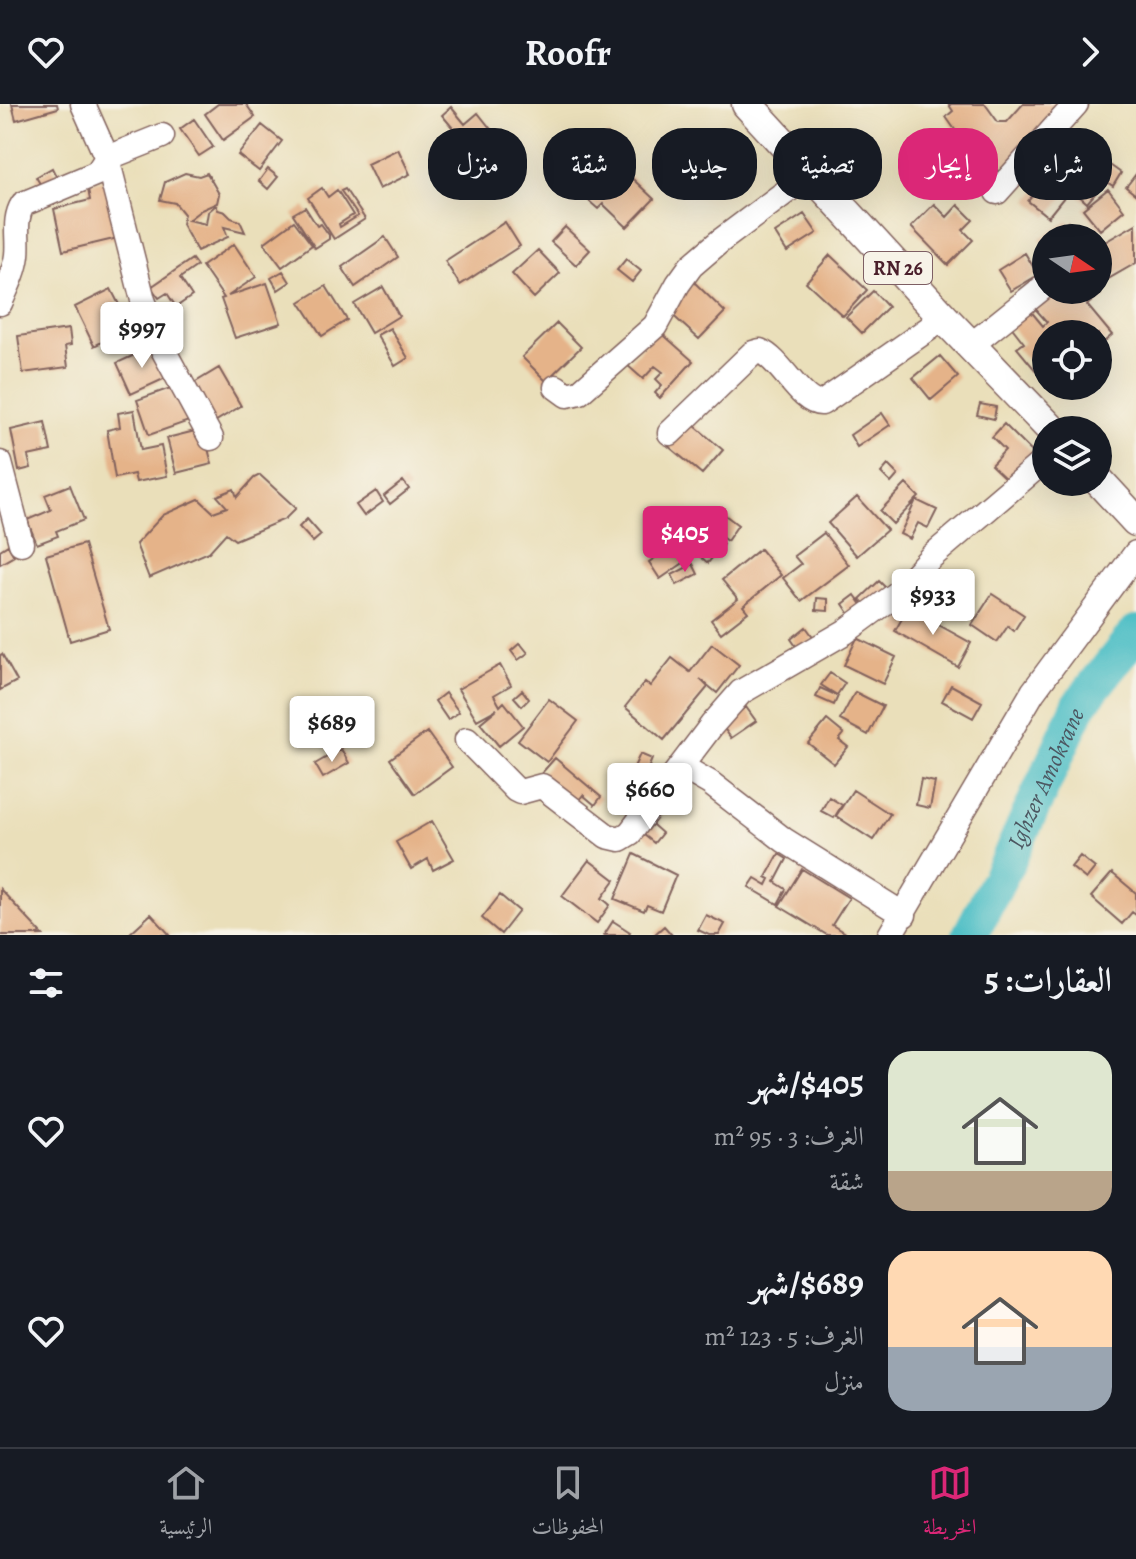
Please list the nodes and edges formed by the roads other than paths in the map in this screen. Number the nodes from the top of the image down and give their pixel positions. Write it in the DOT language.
graph roads {
  1 [pos="83,104"];
  2 [pos="747,104"];
  3 [pos="1076,104"];
  4 [pos="773,132"];
  5 [pos="162,136"];
  6 [pos="107,158"];
  7 [pos="998,191"];
  8 [pos="775,200"];
  9 [pos="836,200"];
  10 [pos="1032,296"];
  11 [pos="0,303"];
  12 [pos="944,318"];
  13 [pos="970,346"];
  14 [pos="556,387"];
  15 [pos="1038,416"];
  16 [pos="670,433"];
  17 [pos="211,438"];
  18 [pos="0,463"];
  19 [pos="1032,471"];
  20 [pos="1112,495"];
  21 [pos="1136,521"];
  22 [pos="21,543"];
  23 [pos="1136,553"];
  24 [pos="467,740"];
  25 [pos="682,767"];
  26 [pos="897,925"];
  1 -- 6 [label="street"];
  2 -- 4 [label="main road, RN 26"];
  3 -- 7 [label="street"];
  5 -- 6 [label="street"];
  6 -- 11 [label="street"];
  6 -- 17 [label="street"];
  8 -- 14 [label="street"];
  9 -- 12 [label="main road, RN 26"];
  10 -- 13 [label="street"];
  12 -- 13 [label="main road, RN 26"];
  12 -- 16 [label="street"];
  13 -- 15 [label="main road, RN 26"];
  18 -- 22 [label="street"];
  19 -- 25 [label="street"];
  20 -- 21 [label="main road"];
  23 -- 26 [label="street"];
  24 -- 25 [label="street"];
  25 -- 26 [label="street"];
}
